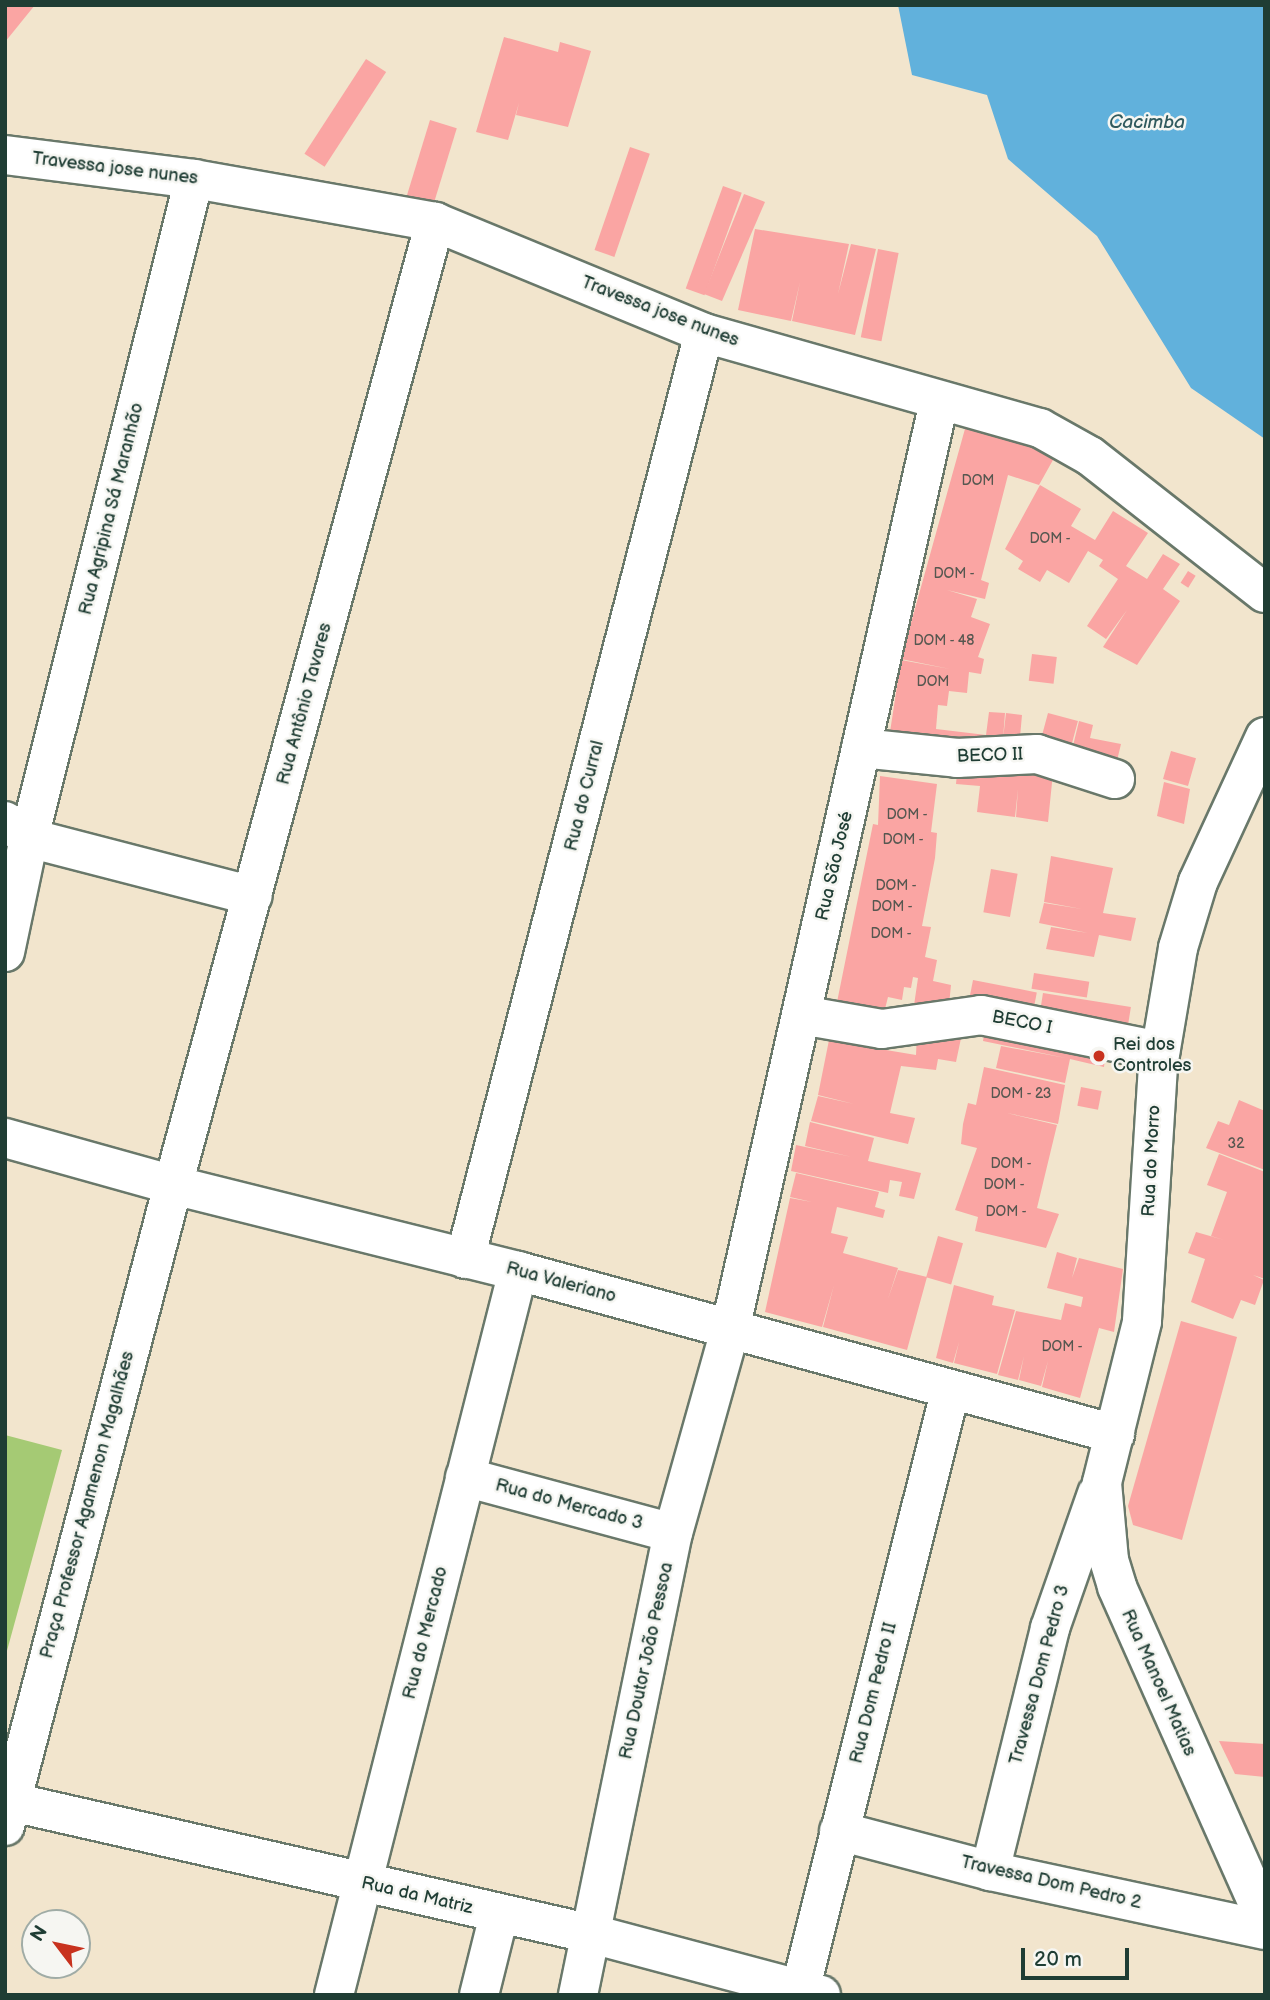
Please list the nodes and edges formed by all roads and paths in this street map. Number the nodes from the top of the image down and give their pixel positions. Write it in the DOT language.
graph roads {
  1 [pos="5,155"];
  2 [pos="194,179"];
  3 [pos="435,222"];
  4 [pos="704,333"];
  5 [pos="939,402"];
  6 [pos="1265,593"];
  7 [pos="1265,737"];
  8 [pos="861,748"];
  9 [pos="1115,779"];
  10 [pos="17,830"];
  11 [pos="253,897"];
  12 [pos="5,952"];
  13 [pos="801,1014"];
  14 [pos="1160,1051"];
  15 [pos="5,1138"];
  16 [pos="173,1185"];
  17 [pos="465,1259"];
  18 [pos="518,1271"];
  19 [pos="730,1330"];
  20 [pos="950,1392"];
  21 [pos="1115,1434"];
  22 [pos="465,1477"];
  23 [pos="1102,1483"];
  24 [pos="673,1533"];
  25 [pos="17,1732"];
  26 [pos="9,1814"];
  27 [pos="839,1831"];
  28 [pos="990,1871"];
  29 [pos="362,1883"];
  30 [pos="499,1915"];
  31 [pos="1265,1920"];
  32 [pos="1265,1930"];
  33 [pos="592,1934"];
  34 [pos="807,1993"];
  35 [pos="334,1995"];
  36 [pos="479,1995"];
  37 [pos="578,1995"];
  1 -- 2 [label="street, Travessa jose nunes"];
  2 -- 3 [label="street, Travessa jose nunes"];
  2 -- 10 [label="street, Rua Agripina Sá Maranhão"];
  3 -- 4 [label="street, Travessa jose nunes"];
  3 -- 11 [label="street, Rua Antônio Tavares"];
  4 -- 5 [label="street, Travessa jose nunes"];
  4 -- 17 [label="street, Rua do Curral"];
  5 -- 6 [label="street, Travessa jose nunes"];
  5 -- 8 [label="street, Rua São José"];
  7 -- 14 [label="street, Rua do Morro"];
  8 -- 9 [label="street, BECO II"];
  8 -- 13 [label="street, Rua São José"];
  10 -- 11 [label="street"];
  10 -- 12 [label="street"];
  11 -- 16 [label="street, Rua Antônio Tavares"];
  13 -- 14 [label="street, BECO I"];
  13 -- 19 [label="street, Rua São José"];
  14 -- 21 [label="street, Rua do Morro"];
  15 -- 16 [label="street, Rua Valeriano"];
  16 -- 17 [label="street, Rua Valeriano"];
  16 -- 25 [label="street, Praça Professor Agamenon Magalhães"];
  17 -- 18 [label="street, Rua Valeriano"];
  18 -- 19 [label="street, Rua Valeriano"];
  18 -- 22 [label="street, Rua do Mercado"];
  19 -- 20 [label="street, Rua Valeriano"];
  19 -- 24 [label="street, Rua Doutor João Pessoa"];
  20 -- 21 [label="street, Rua Valeriano"];
  20 -- 27 [label="street, Rua Dom Pedro II"];
  21 -- 23 [label="street, Rua Manoel Matias"];
  22 -- 24 [label="street, Rua do Mercado 3"];
  22 -- 29 [label="street, Rua do Mercado"];
  23 -- 28 [label="street, Travessa Dom Pedro 3"];
  23 -- 31 [label="street, Rua Manoel Matias"];
  24 -- 33 [label="street, Rua Doutor João Pessoa"];
  25 -- 26 [label="street, Praça Professor Agamenon Magalhães"];
  26 -- 29 [label="street, Rua da Matriz"];
  27 -- 28 [label="street, Travessa Dom Pedro 2"];
  27 -- 34 [label="street, Rua Dom Pedro II"];
  28 -- 32 [label="street, Travessa Dom Pedro 2"];
  29 -- 30 [label="street, Rua da Matriz"];
  29 -- 35 [label="street, Rua do Mercado"];
  30 -- 33 [label="street, Rua da Matriz"];
  30 -- 36 [label="street"];
  33 -- 34 [label="street, Rua da Matriz"];
  33 -- 37 [label="street, Rua Doutor João Pessoa"];
}
